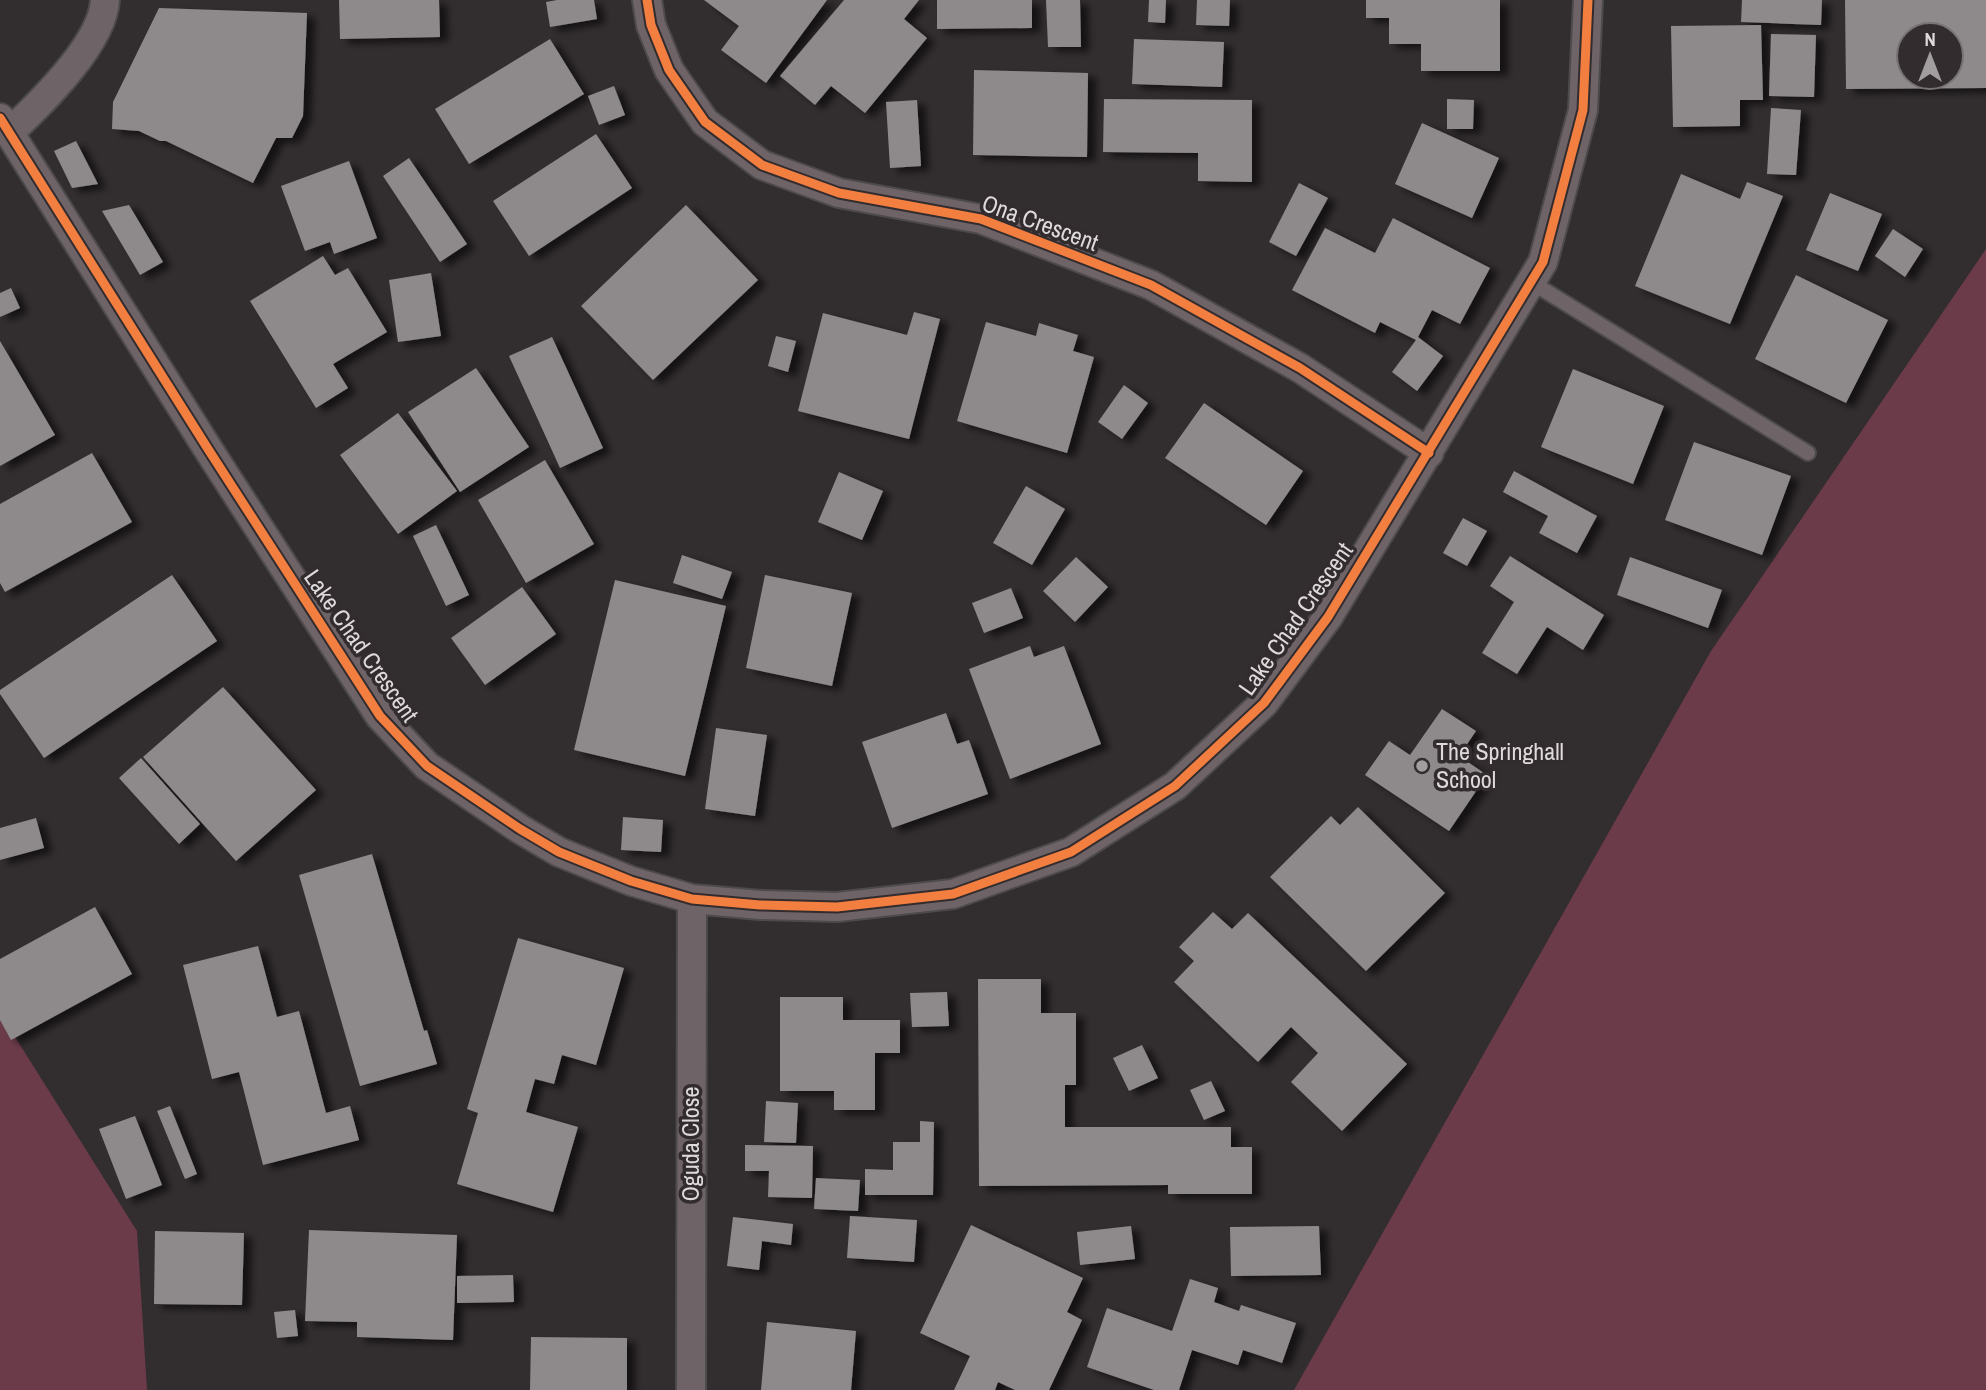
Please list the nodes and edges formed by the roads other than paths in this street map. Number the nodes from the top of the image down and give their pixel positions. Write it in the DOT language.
graph roads {
  1 [pos="106,0"];
  2 [pos="647,0"];
  3 [pos="1588,0"];
  4 [pos="5,126"];
  5 [pos="1531,282"];
  6 [pos="1429,453"];
  7 [pos="1808,453"];
  8 [pos="692,899"];
  9 [pos="691,1390"];
  1 -- 4 [label="street"];
  2 -- 6 [label="street, Ona Crescent"];
  3 -- 5 [label="street, Lake Chad Crescent"];
  4 -- 8 [label="street, Lake Chad Crescent"];
  5 -- 6 [label="street, Lake Chad Crescent"];
  5 -- 7 [label="lane"];
  6 -- 8 [label="street, Lake Chad Crescent"];
  8 -- 9 [label="street, Oguda Close"];
}
